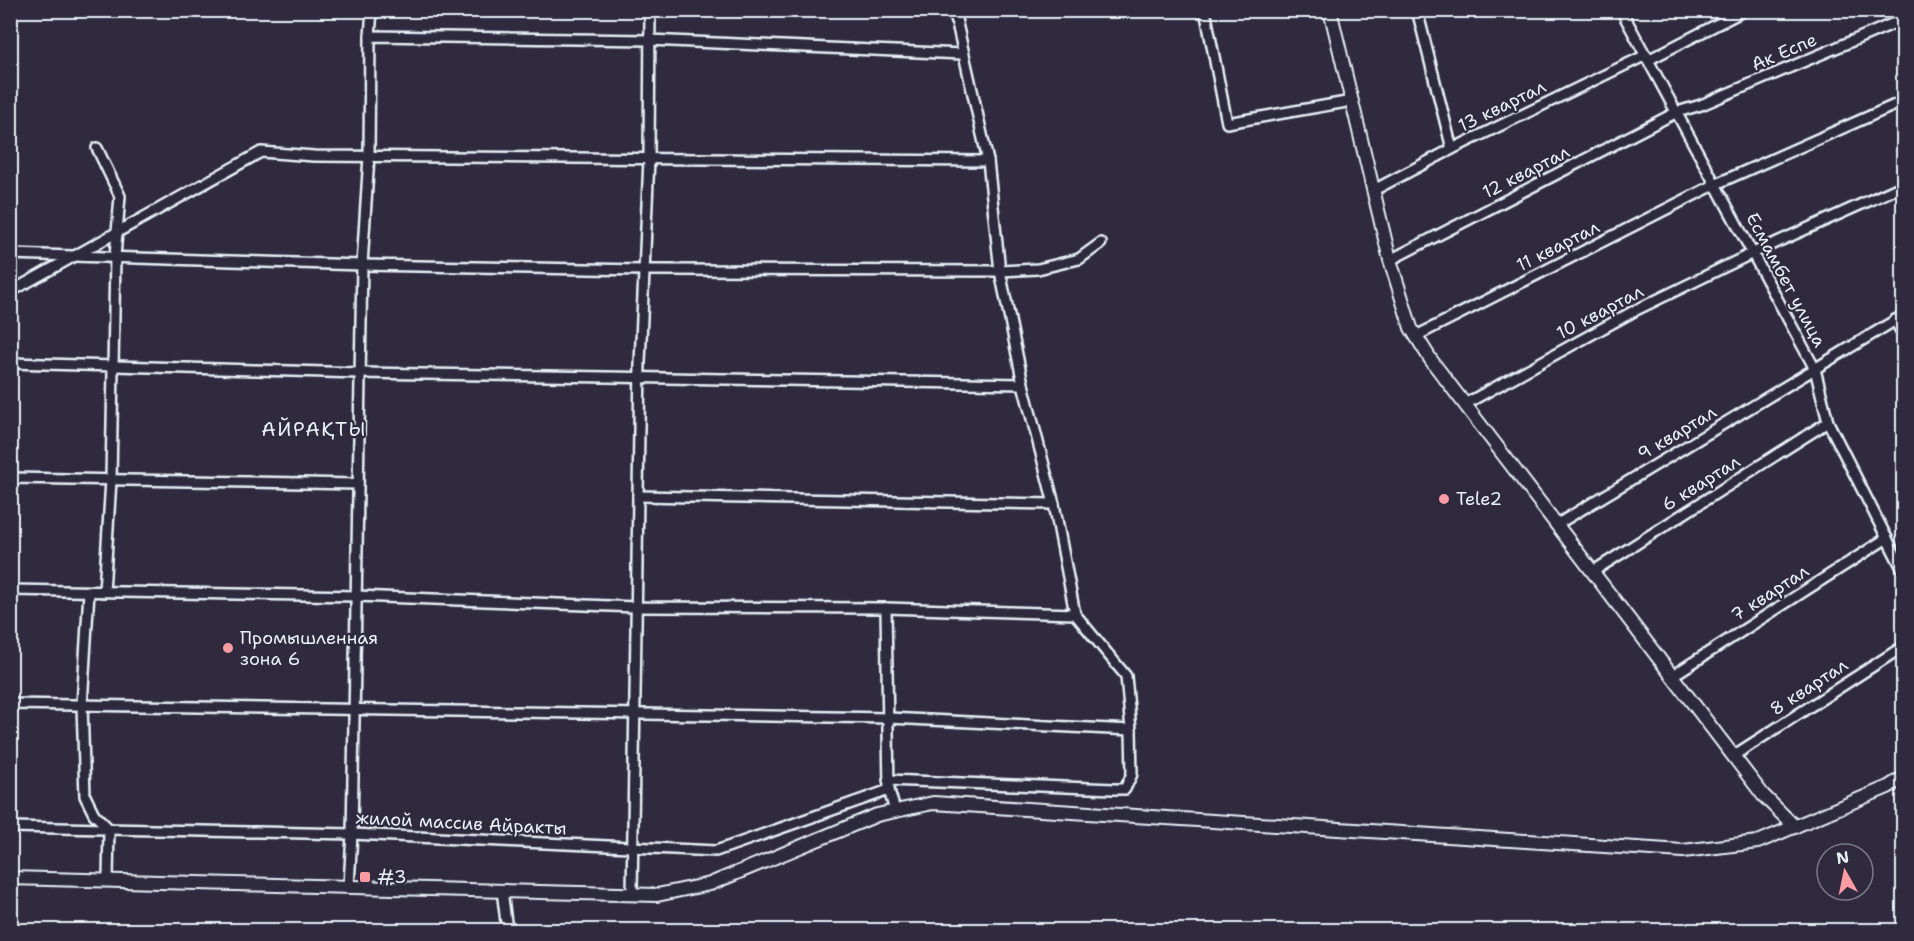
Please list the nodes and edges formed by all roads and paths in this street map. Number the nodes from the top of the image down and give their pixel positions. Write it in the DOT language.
graph roads {
  1 [pos="372,10"];
  2 [pos="650,10"];
  3 [pos="954,10"];
  4 [pos="1205,10"];
  5 [pos="1330,10"];
  6 [pos="1417,10"];
  7 [pos="1621,10"];
  8 [pos="1745,10"];
  9 [pos="1904,19"];
  10 [pos="369,36"];
  11 [pos="649,40"];
  12 [pos="962,54"];
  13 [pos="1647,58"];
  14 [pos="1352,101"];
  15 [pos="1904,101"];
  16 [pos="1677,112"];
  17 [pos="98,148"];
  18 [pos="1452,149"];
  19 [pos="369,156"];
  20 [pos="649,159"];
  21 [pos="987,160"];
  22 [pos="1716,184"];
  23 [pos="1904,185"];
  24 [pos="1374,190"];
  25 [pos="117,230"];
  26 [pos="1101,243"];
  27 [pos="1753,253"];
  28 [pos="10,254"];
  29 [pos="73,255"];
  30 [pos="115,257"];
  31 [pos="1390,260"];
  32 [pos="362,266"];
  33 [pos="643,270"];
  34 [pos="999,271"];
  35 [pos="10,292"];
  36 [pos="1899,318"];
  37 [pos="1416,336"];
  38 [pos="1904,337"];
  39 [pos="10,363"];
  40 [pos="112,365"];
  41 [pos="1815,369"];
  42 [pos="360,373"];
  43 [pos="640,377"];
  44 [pos="1023,384"];
  45 [pos="1465,404"];
  46 [pos="1828,422"];
  47 [pos="10,478"];
  48 [pos="111,480"];
  49 [pos="358,484"];
  50 [pos="638,496"];
  51 [pos="1054,504"];
  52 [pos="1556,525"];
  53 [pos="1887,538"];
  54 [pos="1592,572"];
  55 [pos="1904,572"];
  56 [pos="10,590"];
  57 [pos="90,592"];
  58 [pos="104,592"];
  59 [pos="356,596"];
  60 [pos="636,607"];
  61 [pos="886,608"];
  62 [pos="1075,614"];
  63 [pos="1904,646"];
  64 [pos="1672,676"];
  65 [pos="10,704"];
  66 [pos="82,705"];
  67 [pos="354,710"];
  68 [pos="634,714"];
  69 [pos="889,718"];
  70 [pos="1131,730"];
  71 [pos="1733,756"];
  72 [pos="1904,777"];
  73 [pos="889,785"];
  74 [pos="895,811"];
  75 [pos="1795,826"];
  76 [pos="10,827"];
  77 [pos="109,829"];
  78 [pos="352,834"];
  79 [pos="633,848"];
  80 [pos="10,878"];
  81 [pos="108,879"];
  82 [pos="349,885"];
  83 [pos="502,890"];
  84 [pos="633,894"];
  85 [pos="507,930"];
  1 -- 10 [label="street"];
  2 -- 11 [label="street"];
  3 -- 12 [label="street"];
  4 -- 14 [label="street"];
  5 -- 14 [label="main road"];
  6 -- 18 [label="street"];
  7 -- 13 [label="street, Есмамбет улица"];
  8 -- 13 [label="street"];
  9 -- 16 [label="street, Ак Еспе"];
  10 -- 11 [label="street"];
  10 -- 19 [label="street"];
  11 -- 12 [label="street"];
  11 -- 20 [label="street"];
  12 -- 21 [label="street"];
  13 -- 16 [label="street, Есмамбет улица"];
  13 -- 18 [label="street, 13 квартал"];
  14 -- 24 [label="main road"];
  15 -- 22 [label="street"];
  16 -- 22 [label="street, Есмамбет улица"];
  16 -- 31 [label="street, 12 квартал"];
  17 -- 25 [label="street"];
  18 -- 24 [label="street, 13 квартал"];
  19 -- 20 [label="street"];
  19 -- 25 [label="street"];
  19 -- 32 [label="street"];
  20 -- 21 [label="street"];
  20 -- 33 [label="street"];
  21 -- 34 [label="street"];
  22 -- 27 [label="street, Есмамбет улица"];
  22 -- 37 [label="street, 11 квартал"];
  23 -- 27 [label="street"];
  24 -- 31 [label="main road"];
  25 -- 29 [label="street"];
  25 -- 30 [label="street"];
  26 -- 34 [label="street"];
  27 -- 41 [label="street, Есмамбет улица"];
  27 -- 45 [label="street, 10 квартал"];
  28 -- 29 [label="street"];
  29 -- 30 [label="street"];
  29 -- 35 [label="street"];
  30 -- 32 [label="street"];
  30 -- 40 [label="street"];
  31 -- 37 [label="main road"];
  32 -- 33 [label="street"];
  32 -- 42 [label="street"];
  33 -- 34 [label="street"];
  33 -- 43 [label="street"];
  34 -- 44 [label="street"];
  36 -- 38 [label="street"];
  36 -- 41 [label="street"];
  37 -- 45 [label="main road"];
  39 -- 40 [label="street"];
  40 -- 42 [label="street"];
  40 -- 48 [label="street"];
  41 -- 46 [label="street, Есмамбет улица"];
  41 -- 52 [label="street, 9 квартал"];
  42 -- 43 [label="street"];
  42 -- 49 [label="street"];
  43 -- 44 [label="street"];
  43 -- 50 [label="street"];
  44 -- 51 [label="street"];
  45 -- 52 [label="main road"];
  46 -- 53 [label="street, Есмамбет улица"];
  46 -- 54 [label="street, 6 квартал"];
  47 -- 48 [label="street"];
  48 -- 49 [label="street"];
  48 -- 58 [label="street"];
  49 -- 59 [label="street"];
  50 -- 51 [label="street"];
  50 -- 60 [label="street"];
  51 -- 62 [label="street"];
  52 -- 54 [label="main road"];
  53 -- 55 [label="street, Есмамбет улица"];
  53 -- 64 [label="street, 7 квартал"];
  54 -- 64 [label="main road"];
  56 -- 57 [label="street"];
  57 -- 58 [label="street"];
  57 -- 66 [label="street"];
  58 -- 59 [label="street"];
  59 -- 60 [label="street"];
  59 -- 67 [label="street"];
  60 -- 61 [label="street"];
  60 -- 68 [label="street"];
  61 -- 62 [label="street"];
  61 -- 69 [label="street"];
  62 -- 70 [label="street"];
  63 -- 71 [label="street, 8 квартал"];
  64 -- 71 [label="main road"];
  65 -- 66 [label="street"];
  66 -- 67 [label="street"];
  66 -- 77 [label="street"];
  67 -- 68 [label="street"];
  67 -- 78 [label="street"];
  68 -- 69 [label="street"];
  68 -- 79 [label="street"];
  69 -- 70 [label="street"];
  69 -- 73 [label="street"];
  70 -- 73 [label="street"];
  71 -- 75 [label="main road"];
  72 -- 75 [label="main road"];
  73 -- 74 [label="street"];
  73 -- 79 [label="street, жилой массив Айракты"];
  74 -- 75 [label="main road"];
  74 -- 84 [label="main road"];
  76 -- 77 [label="street, жилой массив Айракты"];
  77 -- 78 [label="street, жилой массив Айракты"];
  77 -- 81 [label="street"];
  78 -- 79 [label="street, жилой массив Айракты"];
  78 -- 82 [label="street"];
  79 -- 84 [label="street"];
  80 -- 81 [label="main road"];
  81 -- 82 [label="main road"];
  82 -- 83 [label="main road"];
  83 -- 84 [label="main road"];
  83 -- 85 [label="street"];
}
